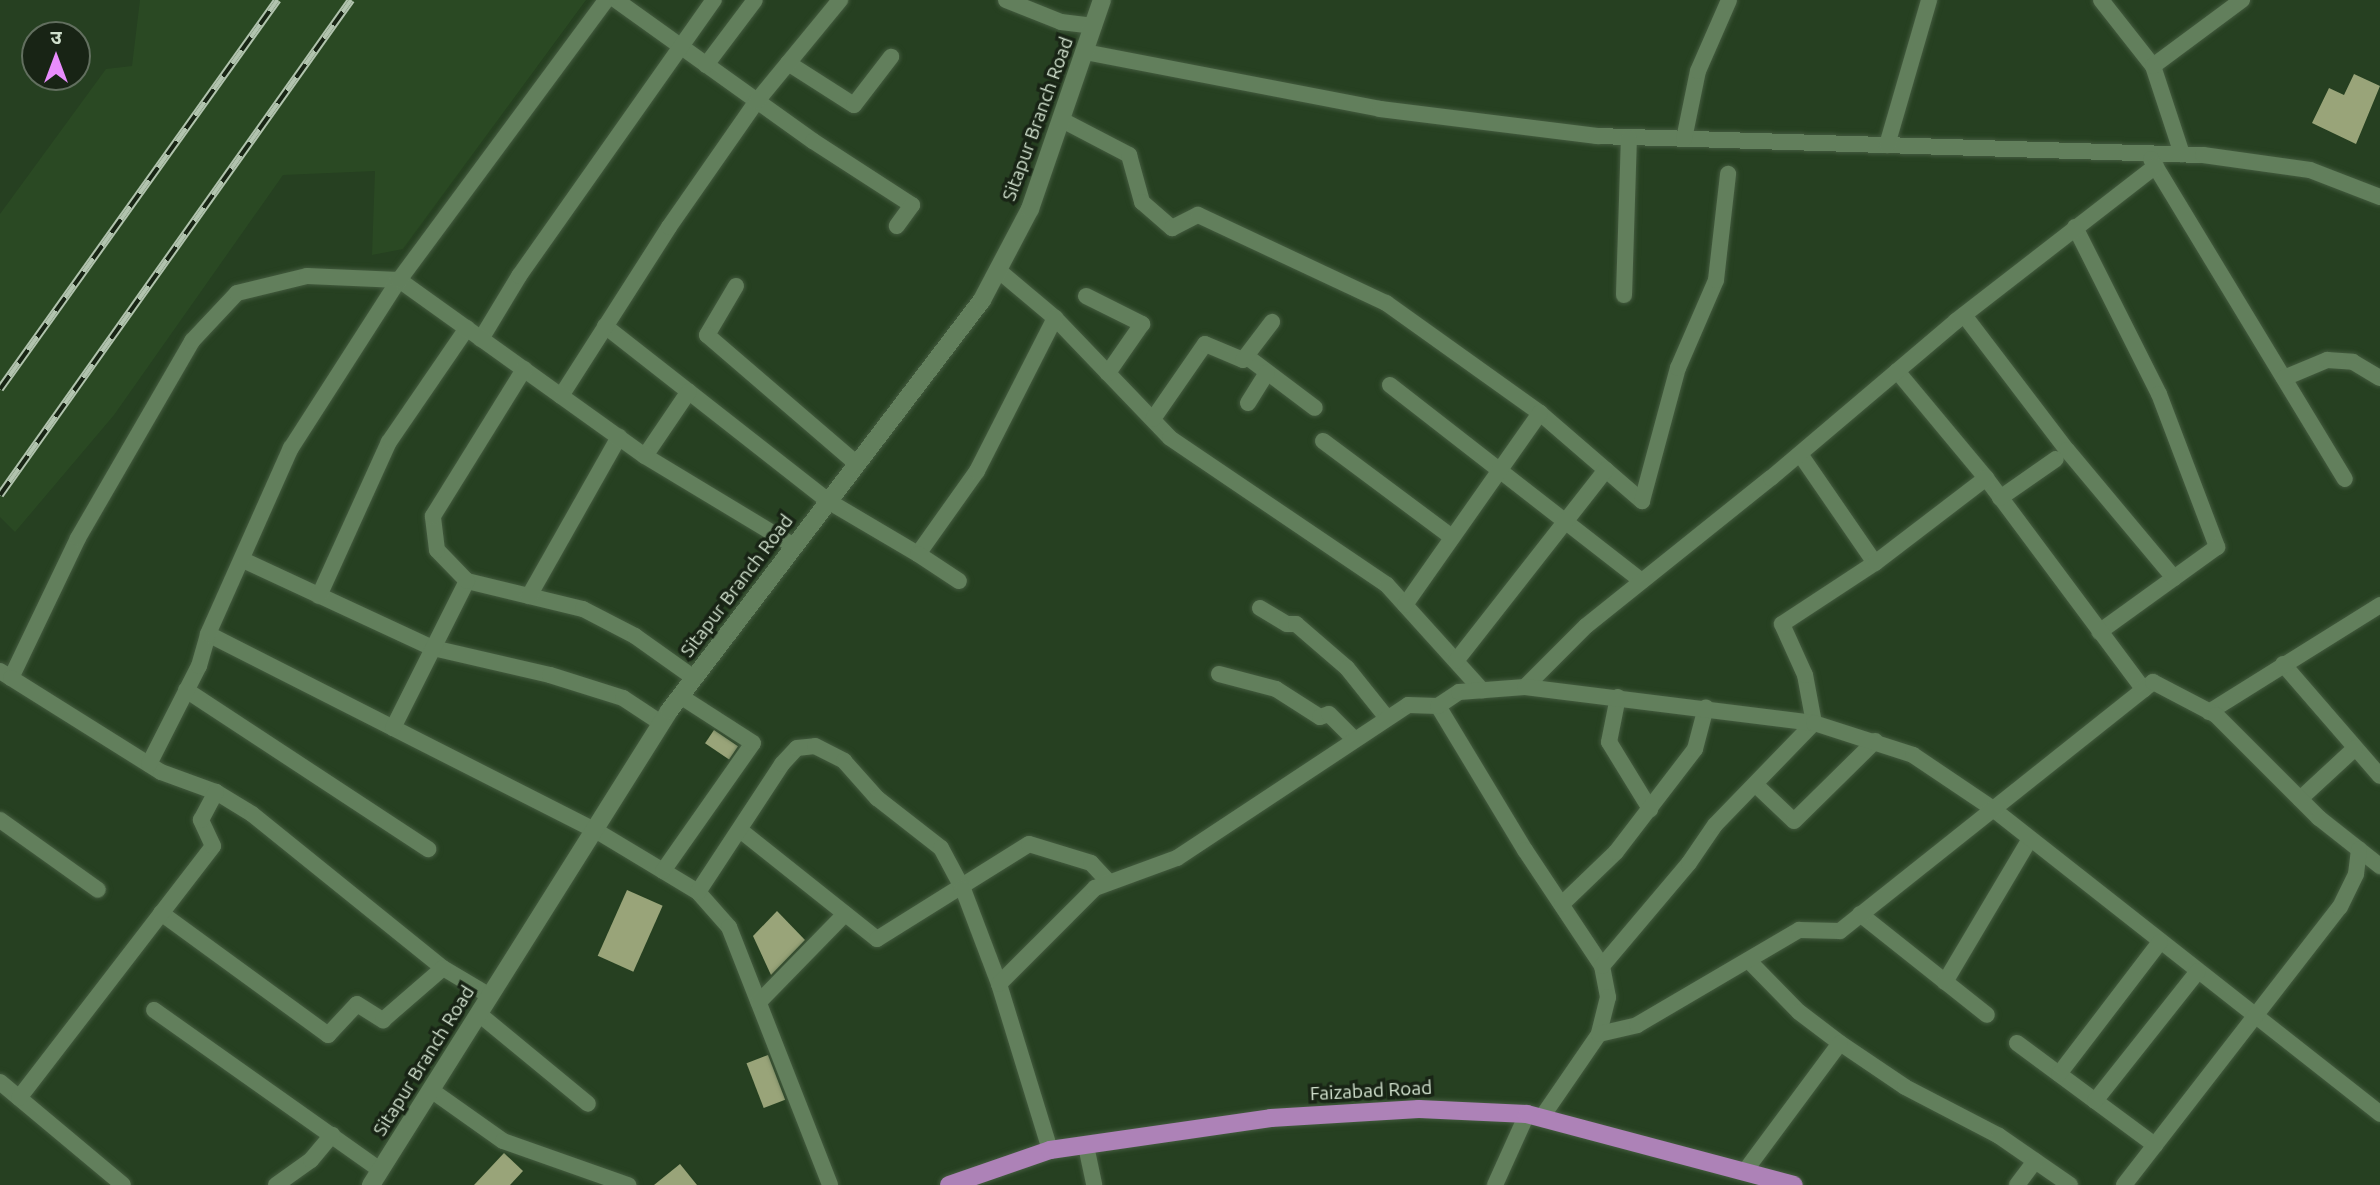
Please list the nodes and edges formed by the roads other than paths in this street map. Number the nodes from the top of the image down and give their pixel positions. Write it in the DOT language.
graph roads {
  1 [pos="606,0"];
  2 [pos="616,0"];
  3 [pos="714,0"];
  4 [pos="755,0"];
  5 [pos="840,0"];
  6 [pos="1006,0"];
  7 [pos="1102,0"];
  8 [pos="1729,0"];
  9 [pos="1929,0"];
  10 [pos="2101,0"];
  11 [pos="2242,0"];
  12 [pos="1094,26"];
  13 [pos="681,46"];
  14 [pos="1085,52"];
  15 [pos="891,57"];
  16 [pos="788,63"];
  17 [pos="706,65"];
  18 [pos="2153,66"];
  19 [pos="757,101"];
  20 [pos="1062,120"];
  21 [pos="1629,138"];
  22 [pos="1684,139"];
  23 [pos="1887,145"];
  24 [pos="2182,154"];
  25 [pos="2152,160"];
  26 [pos="1728,174"];
  27 [pos="2380,197"];
  28 [pos="897,226"];
  29 [pos="2075,227"];
  30 [pos="998,270"];
  31 [pos="399,280"];
  32 [pos="736,286"];
  33 [pos="1624,295"];
  34 [pos="1086,296"];
  35 [pos="1964,315"];
  36 [pos="1055,318"];
  37 [pos="1272,322"];
  38 [pos="605,326"];
  39 [pos="467,328"];
  40 [pos="481,339"];
  41 [pos="1246,356"];
  42 [pos="524,369"];
  43 [pos="1896,371"];
  44 [pos="1267,372"];
  45 [pos="1108,373"];
  46 [pos="2284,378"];
  47 [pos="2380,378"];
  48 [pos="1390,385"];
  49 [pos="689,391"];
  50 [pos="561,396"];
  51 [pos="1248,403"];
  52 [pos="1315,408"];
  53 [pos="1540,413"];
  54 [pos="1153,419"];
  55 [pos="619,437"];
  56 [pos="1323,441"];
  57 [pos="1800,454"];
  58 [pos="645,456"];
  59 [pos="2056,458"];
  60 [pos="857,464"];
  61 [pos="1500,468"];
  62 [pos="1606,470"];
  63 [pos="1986,478"];
  64 [pos="2346,479"];
  65 [pos="2000,498"];
  66 [pos="828,501"];
  67 [pos="1567,520"];
  68 [pos="1452,537"];
  69 [pos="794,546"];
  70 [pos="918,554"];
  71 [pos="243,560"];
  72 [pos="1875,563"];
  73 [pos="2174,578"];
  74 [pos="467,581"];
  75 [pos="1642,581"];
  76 [pos="959,582"];
  77 [pos="319,596"];
  78 [pos="529,596"];
  79 [pos="1405,605"];
  80 [pos="2380,605"];
  81 [pos="1260,608"];
  82 [pos="2099,632"];
  83 [pos="208,634"];
  84 [pos="433,648"];
  85 [pos="1456,661"];
  86 [pos="2283,664"];
  87 [pos="5,674"];
  88 [pos="1219,674"];
  89 [pos="694,678"];
  90 [pos="1525,687"];
  91 [pos="187,690"];
  92 [pos="1482,690"];
  93 [pos="2144,690"];
  94 [pos="680,696"];
  95 [pos="1618,697"];
  96 [pos="1438,706"];
  97 [pos="1706,707"];
  98 [pos="2208,712"];
  99 [pos="1387,718"];
  100 [pos="661,723"];
  101 [pos="1814,723"];
  102 [pos="393,728"];
  103 [pos="1354,739"];
  104 [pos="1875,741"];
  105 [pos="2355,748"];
  106 [pos="149,764"];
  107 [pos="2380,776"];
  108 [pos="1756,785"];
  109 [pos="216,792"];
  110 [pos="2300,799"];
  111 [pos="1650,809"];
  112 [pos="1993,809"];
  113 [pos="0,820"];
  114 [pos="595,830"];
  115 [pos="740,830"];
  116 [pos="2030,839"];
  117 [pos="428,849"];
  118 [pos="2359,849"];
  119 [pos="2380,866"];
  120 [pos="663,871"];
  121 [pos="1108,881"];
  122 [pos="963,889"];
  123 [pos="98,890"];
  124 [pos="698,892"];
  125 [pos="1562,904"];
  126 [pos="161,913"];
  127 [pos="845,914"];
  128 [pos="1860,914"];
  129 [pos="2160,942"];
  130 [pos="1749,961"];
  131 [pos="1602,966"];
  132 [pos="443,968"];
  133 [pos="2198,971"];
  134 [pos="1945,982"];
  135 [pos="999,984"];
  136 [pos="490,996"];
  137 [pos="759,1002"];
  138 [pos="153,1010"];
  139 [pos="478,1014"];
  140 [pos="2254,1015"];
  141 [pos="1987,1016"];
  142 [pos="1599,1034"];
  143 [pos="1840,1043"];
  144 [pos="2017,1043"];
  145 [pos="2059,1074"];
  146 [pos="0,1082"];
  147 [pos="431,1090"];
  148 [pos="19,1098"];
  149 [pos="2095,1101"];
  150 [pos="587,1104"];
  151 [pos="2380,1114"];
  152 [pos="1535,1115"];
  153 [pos="332,1135"];
  154 [pos="2155,1145"];
  155 [pos="1086,1146"];
  156 [pos="1050,1150"];
  157 [pos="2035,1161"];
  158 [pos="1745,1171"];
  159 [pos="376,1177"];
  160 [pos="123,1185"];
  161 [pos="276,1185"];
  162 [pos="628,1185"];
  163 [pos="830,1185"];
  164 [pos="949,1185"];
  165 [pos="1094,1185"];
  166 [pos="1495,1185"];
  167 [pos="1794,1185"];
  168 [pos="2017,1185"];
  169 [pos="2070,1185"];
  170 [pos="2124,1185"];
  1 -- 31 [label="street"];
  2 -- 13 [label="street"];
  3 -- 13 [label="street"];
  4 -- 17 [label="street"];
  5 -- 16 [label="street"];
  6 -- 12 [label="street"];
  7 -- 12 [label="street, Sitapur Branch Road"];
  8 -- 22 [label="street"];
  9 -- 23 [label="street"];
  10 -- 18 [label="street"];
  11 -- 18 [label="street"];
  12 -- 14 [label="street, Sitapur Branch Road"];
  13 -- 17 [label="street"];
  13 -- 40 [label="street"];
  14 -- 20 [label="street, Sitapur Branch Road"];
  14 -- 21 [label="street"];
  15 -- 16 [label="street"];
  16 -- 19 [label="street"];
  17 -- 19 [label="street"];
  18 -- 24 [label="street"];
  19 -- 28 [label="street"];
  19 -- 38 [label="street"];
  20 -- 30 [label="street, Sitapur Branch Road"];
  20 -- 53 [label="street"];
  21 -- 22 [label="street"];
  21 -- 33 [label="street"];
  22 -- 23 [label="street"];
  23 -- 25 [label="street"];
  24 -- 25 [label="street"];
  24 -- 27 [label="street"];
  25 -- 29 [label="street"];
  25 -- 46 [label="street"];
  26 -- 62 [label="street"];
  29 -- 35 [label="street"];
  29 -- 73 [label="street"];
  30 -- 36 [label="street"];
  30 -- 60 [label="street, Sitapur Branch Road"];
  31 -- 39 [label="street"];
  31 -- 71 [label="street"];
  31 -- 87 [label="street"];
  32 -- 60 [label="street"];
  34 -- 45 [label="street"];
  35 -- 43 [label="street"];
  35 -- 73 [label="street"];
  36 -- 45 [label="street"];
  36 -- 70 [label="street"];
  37 -- 41 [label="street"];
  38 -- 49 [label="street"];
  38 -- 50 [label="street"];
  39 -- 40 [label="street"];
  39 -- 77 [label="street"];
  40 -- 42 [label="street"];
  41 -- 44 [label="street"];
  41 -- 54 [label="street"];
  42 -- 50 [label="street"];
  42 -- 74 [label="street"];
  43 -- 57 [label="street"];
  43 -- 63 [label="street"];
  44 -- 51 [label="street"];
  44 -- 52 [label="street"];
  45 -- 54 [label="street"];
  46 -- 47 [label="street"];
  46 -- 64 [label="street"];
  48 -- 61 [label="street"];
  49 -- 58 [label="street"];
  49 -- 66 [label="street"];
  50 -- 55 [label="street"];
  53 -- 61 [label="street"];
  53 -- 62 [label="street"];
  54 -- 79 [label="street"];
  55 -- 58 [label="street"];
  55 -- 78 [label="street"];
  56 -- 68 [label="street"];
  57 -- 72 [label="street"];
  57 -- 75 [label="street"];
  58 -- 69 [label="street"];
  59 -- 65 [label="street"];
  60 -- 66 [label="street, Sitapur Branch Road"];
  61 -- 67 [label="street"];
  61 -- 68 [label="street"];
  62 -- 67 [label="street"];
  63 -- 65 [label="street"];
  63 -- 72 [label="street"];
  65 -- 82 [label="street"];
  66 -- 69 [label="street, Sitapur Branch Road"];
  66 -- 70 [label="street"];
  67 -- 75 [label="street"];
  67 -- 85 [label="street"];
  68 -- 79 [label="street"];
  69 -- 89 [label="street, Sitapur Branch Road"];
  70 -- 76 [label="street"];
  71 -- 77 [label="street"];
  71 -- 83 [label="street"];
  72 -- 101 [label="street"];
  73 -- 82 [label="street"];
  74 -- 78 [label="street"];
  74 -- 84 [label="street"];
  75 -- 90 [label="street"];
  77 -- 84 [label="street"];
  78 -- 89 [label="street"];
  79 -- 85 [label="street"];
  80 -- 86 [label="street"];
  81 -- 99 [label="street"];
  82 -- 93 [label="street"];
  83 -- 91 [label="street"];
  83 -- 102 [label="street"];
  84 -- 100 [label="street"];
  84 -- 102 [label="street"];
  85 -- 92 [label="street"];
  86 -- 98 [label="street"];
  86 -- 105 [label="street"];
  87 -- 106 [label="street"];
  88 -- 103 [label="street"];
  89 -- 94 [label="street, Sitapur Branch Road"];
  90 -- 92 [label="street"];
  90 -- 95 [label="street"];
  91 -- 106 [label="street"];
  91 -- 117 [label="street"];
  92 -- 96 [label="street"];
  93 -- 98 [label="street"];
  93 -- 112 [label="street"];
  94 -- 100 [label="street, Sitapur Branch Road"];
  94 -- 120 [label="street"];
  95 -- 97 [label="street"];
  95 -- 111 [label="street"];
  96 -- 99 [label="street"];
  96 -- 125 [label="street"];
  97 -- 101 [label="street"];
  97 -- 111 [label="street"];
  98 -- 110 [label="street"];
  99 -- 103 [label="street"];
  100 -- 114 [label="street, Sitapur Branch Road"];
  101 -- 104 [label="street"];
  101 -- 108 [label="street"];
  102 -- 114 [label="street"];
  103 -- 121 [label="street"];
  104 -- 108 [label="street"];
  104 -- 112 [label="street"];
  105 -- 107 [label="street"];
  105 -- 110 [label="street"];
  106 -- 109 [label="street"];
  108 -- 131 [label="street"];
  109 -- 126 [label="street"];
  109 -- 132 [label="street"];
  110 -- 118 [label="street"];
  111 -- 125 [label="street"];
  112 -- 116 [label="street"];
  112 -- 128 [label="street"];
  113 -- 123 [label="street"];
  114 -- 120 [label="street"];
  114 -- 136 [label="street, Sitapur Branch Road"];
  115 -- 122 [label="street"];
  115 -- 124 [label="street"];
  115 -- 127 [label="street"];
  116 -- 129 [label="street"];
  116 -- 134 [label="street"];
  118 -- 119 [label="street"];
  118 -- 140 [label="street"];
  120 -- 124 [label="street"];
  121 -- 122 [label="street"];
  121 -- 135 [label="street"];
  122 -- 127 [label="street"];
  122 -- 135 [label="street"];
  124 -- 137 [label="street"];
  125 -- 131 [label="street"];
  126 -- 132 [label="street"];
  126 -- 148 [label="street"];
  127 -- 137 [label="street"];
  128 -- 130 [label="street"];
  128 -- 134 [label="street"];
  129 -- 133 [label="street"];
  129 -- 145 [label="street"];
  130 -- 142 [label="street"];
  130 -- 143 [label="street"];
  131 -- 142 [label="street"];
  132 -- 136 [label="street"];
  133 -- 140 [label="street"];
  133 -- 149 [label="street"];
  134 -- 141 [label="street"];
  135 -- 156 [label="street"];
  136 -- 139 [label="street, Sitapur Branch Road"];
  137 -- 163 [label="street"];
  138 -- 153 [label="street"];
  139 -- 147 [label="street, Sitapur Branch Road"];
  139 -- 150 [label="street"];
  140 -- 151 [label="street"];
  140 -- 154 [label="street"];
  142 -- 152 [label="street"];
  143 -- 157 [label="street"];
  143 -- 158 [label="street"];
  144 -- 145 [label="street"];
  145 -- 149 [label="street"];
  146 -- 148 [label="street"];
  147 -- 159 [label="street, Sitapur Branch Road"];
  147 -- 162 [label="street"];
  148 -- 160 [label="street"];
  149 -- 154 [label="street"];
  152 -- 155 [label="main road, Faizabad Road"];
  152 -- 158 [label="main road, Faizabad Road"];
  152 -- 166 [label="street"];
  153 -- 159 [label="street"];
  153 -- 161 [label="street"];
  154 -- 170 [label="street"];
  155 -- 156 [label="main road, Faizabad Road"];
  155 -- 165 [label="street"];
  156 -- 164 [label="main road, Faizabad Road"];
  157 -- 168 [label="street"];
  157 -- 169 [label="street"];
  158 -- 167 [label="main road, Faizabad Road"];
}
